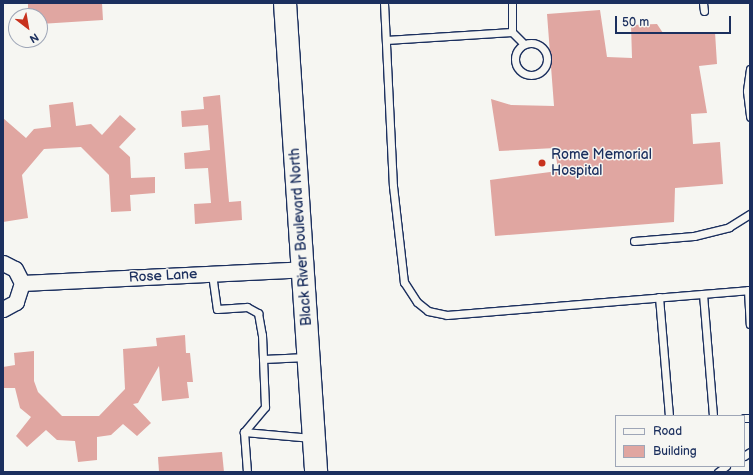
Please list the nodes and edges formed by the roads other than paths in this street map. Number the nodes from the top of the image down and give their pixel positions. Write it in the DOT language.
graph roads {
  1 [pos="285,3"];
  2 [pos="384,3"];
  3 [pos="512,3"];
  4 [pos="703,3"];
  5 [pos="704,11"];
  6 [pos="512,32"];
  7 [pos="386,40"];
  8 [pos="524,44"];
  9 [pos="750,69"];
  10 [pos="750,117"];
  11 [pos="750,214"];
  12 [pos="634,241"];
  13 [pos="3,263"];
  14 [pos="304,269"];
  15 [pos="212,274"];
  16 [pos="22,284"];
  17 [pos="749,290"];
  18 [pos="703,294"];
  19 [pos="659,297"];
  20 [pos="3,310"];
  21 [pos="750,324"];
  22 [pos="309,357"];
  23 [pos="263,358"];
  24 [pos="669,415"];
  25 [pos="713,415"];
  26 [pos="244,432"];
  27 [pos="314,438"];
  28 [pos="247,472"];
  29 [pos="316,472"];
  1 -- 14 [label="main road, Black River Boulevard North"];
  2 -- 7 [label="lane"];
  3 -- 6 [label="lane"];
  4 -- 5 [label="lane"];
  6 -- 7 [label="lane"];
  6 -- 8 [label="lane"];
  7 -- 19 [label="lane"];
  8 -- 8 [label="lane"];
  9 -- 10 [label="lane"];
  11 -- 12 [label="lane"];
  13 -- 16 [label="street"];
  14 -- 15 [label="street, Rose Lane"];
  14 -- 22 [label="main road, Black River Boulevard North"];
  15 -- 16 [label="street, Rose Lane"];
  15 -- 23 [label="lane"];
  16 -- 20 [label="street"];
  17 -- 18 [label="lane"];
  17 -- 21 [label="lane"];
  18 -- 19 [label="lane"];
  18 -- 25 [label="lane"];
  19 -- 24 [label="lane"];
  22 -- 23 [label="lane"];
  22 -- 27 [label="main road, Black River Boulevard North"];
  23 -- 26 [label="lane"];
  26 -- 27 [label="lane"];
  26 -- 28 [label="lane"];
  27 -- 29 [label="main road, Black River Boulevard North"];
}
